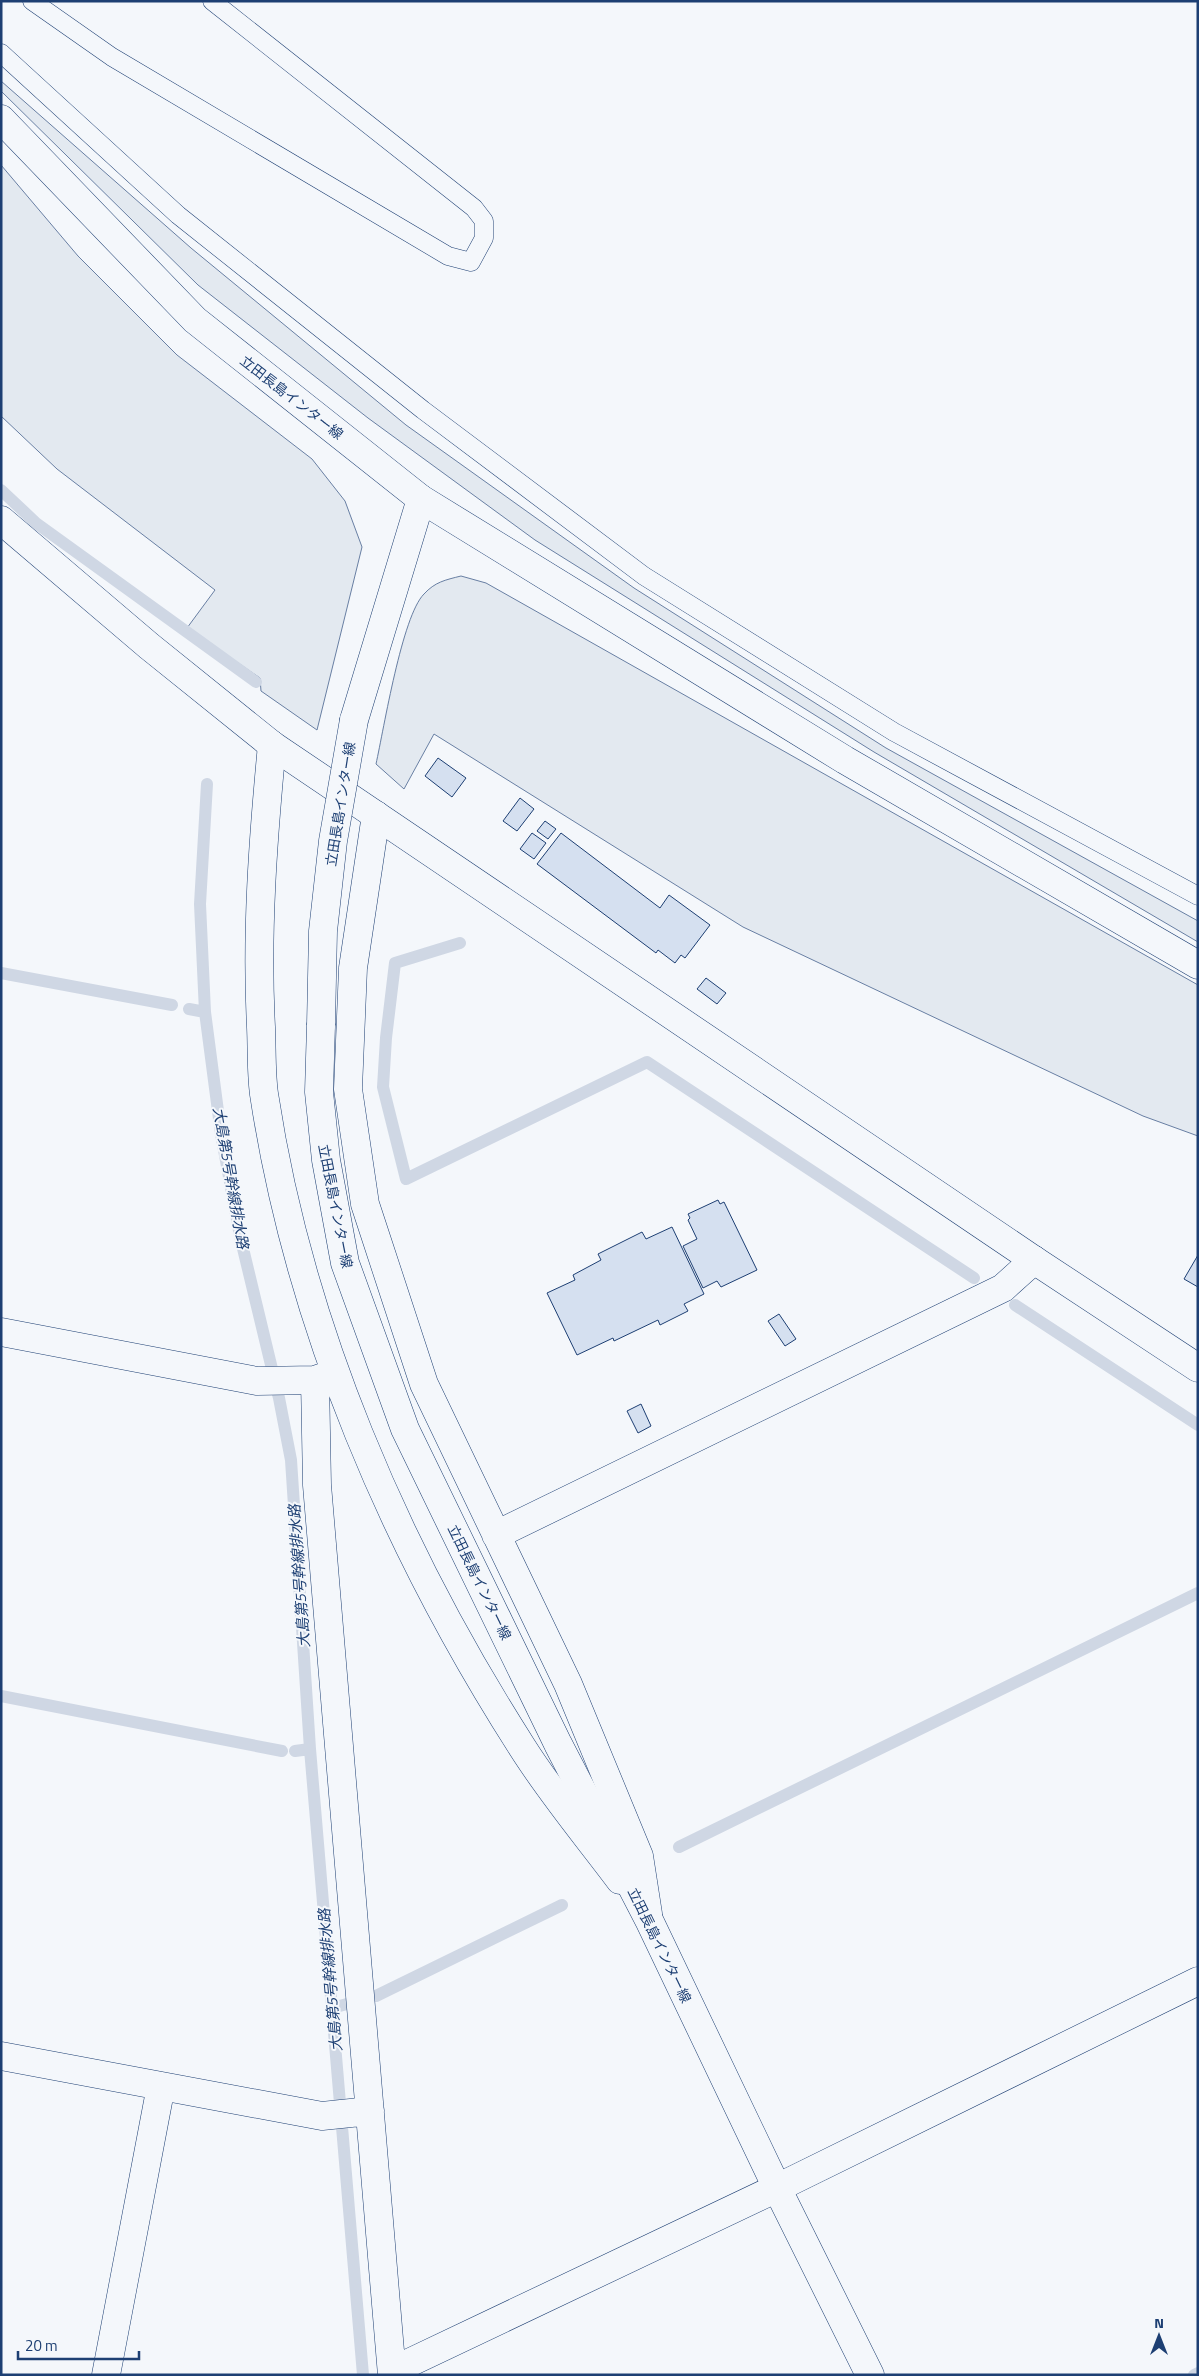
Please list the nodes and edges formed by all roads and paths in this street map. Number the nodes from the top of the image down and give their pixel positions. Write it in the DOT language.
graph roads {
  1 [pos="32,1"];
  2 [pos="212,1"];
  3 [pos="1,53"];
  4 [pos="1,119"];
  5 [pos="421,499"];
  6 [pos="1,520"];
  7 [pos="272,745"];
  8 [pos="376,815"];
  9 [pos="1198,896"];
  10 [pos="1198,965"];
  11 [pos="1034,1260"];
  12 [pos="1,1332"];
  13 [pos="1198,1368"];
  14 [pos="317,1377"];
  15 [pos="496,1535"];
  16 [pos="648,1920"];
  17 [pos="1198,1982"];
  18 [pos="1,2056"];
  19 [pos="161,2086"];
  20 [pos="366,2112"];
  21 [pos="777,2188"];
  22 [pos="392,2373"];
  23 [pos="106,2375"];
  24 [pos="870,2375"];
  1 -- 2 [label="lane"];
  3 -- 9 [label="lane"];
  4 -- 5 [label="street, 立田長島インター線"];
  5 -- 10 [label="street"];
  5 -- 16 [label="street, 立田長島インター線, bridge"];
  6 -- 7 [label="street"];
  7 -- 8 [label="street"];
  7 -- 14 [label="street"];
  8 -- 11 [label="street"];
  8 -- 15 [label="street"];
  11 -- 13 [label="street"];
  11 -- 15 [label="street"];
  12 -- 14 [label="street"];
  14 -- 16 [label="street"];
  14 -- 20 [label="street"];
  15 -- 16 [label="street"];
  16 -- 21 [label="street, 立田長島インター線"];
  17 -- 21 [label="street"];
  18 -- 19 [label="street"];
  19 -- 20 [label="street"];
  19 -- 23 [label="street"];
  20 -- 22 [label="street"];
  21 -- 22 [label="street"];
  21 -- 24 [label="street, 立田長島インター線"];
}
